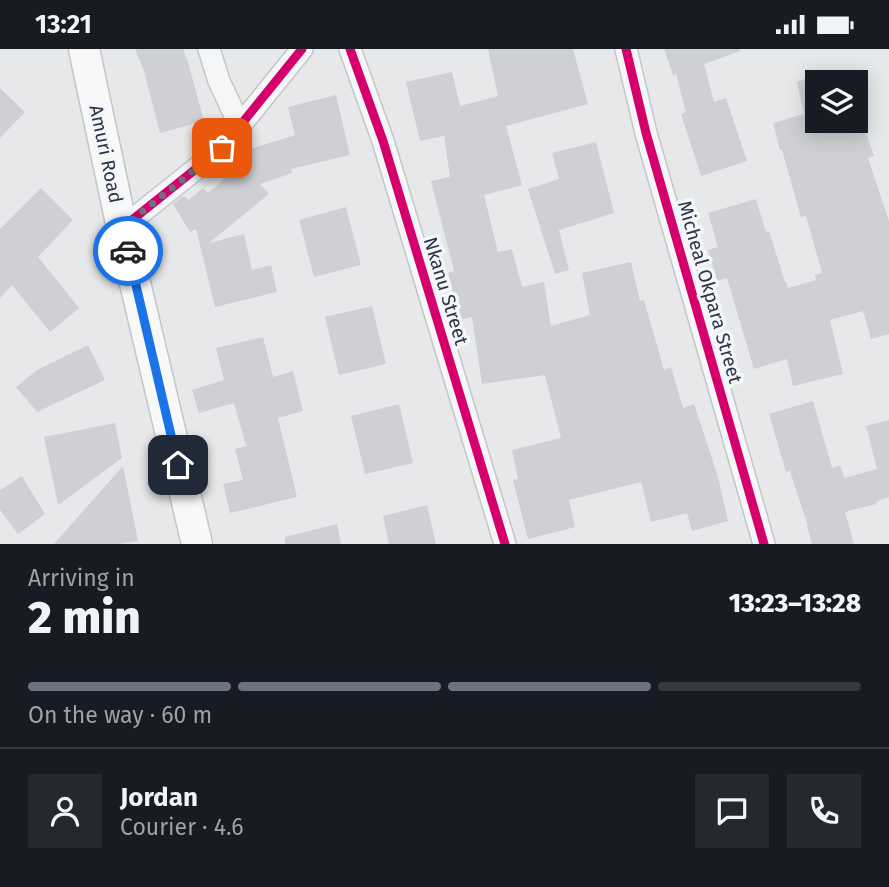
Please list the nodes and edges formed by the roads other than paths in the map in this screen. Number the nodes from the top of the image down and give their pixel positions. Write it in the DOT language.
graph roads {
  1 [pos="84,49"];
  2 [pos="209,49"];
  3 [pos="302,49"];
  4 [pos="350,49"];
  5 [pos="626,49"];
  6 [pos="240,126"];
  7 [pos="122,228"];
  8 [pos="197,544"];
  9 [pos="505,544"];
  10 [pos="764,544"];
  1 -- 7 [label="main road, Amuri Road"];
  2 -- 6 [label="street"];
  3 -- 6 [label="street"];
  4 -- 9 [label="street, Nkanu Street"];
  5 -- 10 [label="street, Micheal Okpara Street"];
  6 -- 7 [label="street"];
  7 -- 8 [label="main road, Amuri Road"];
}
